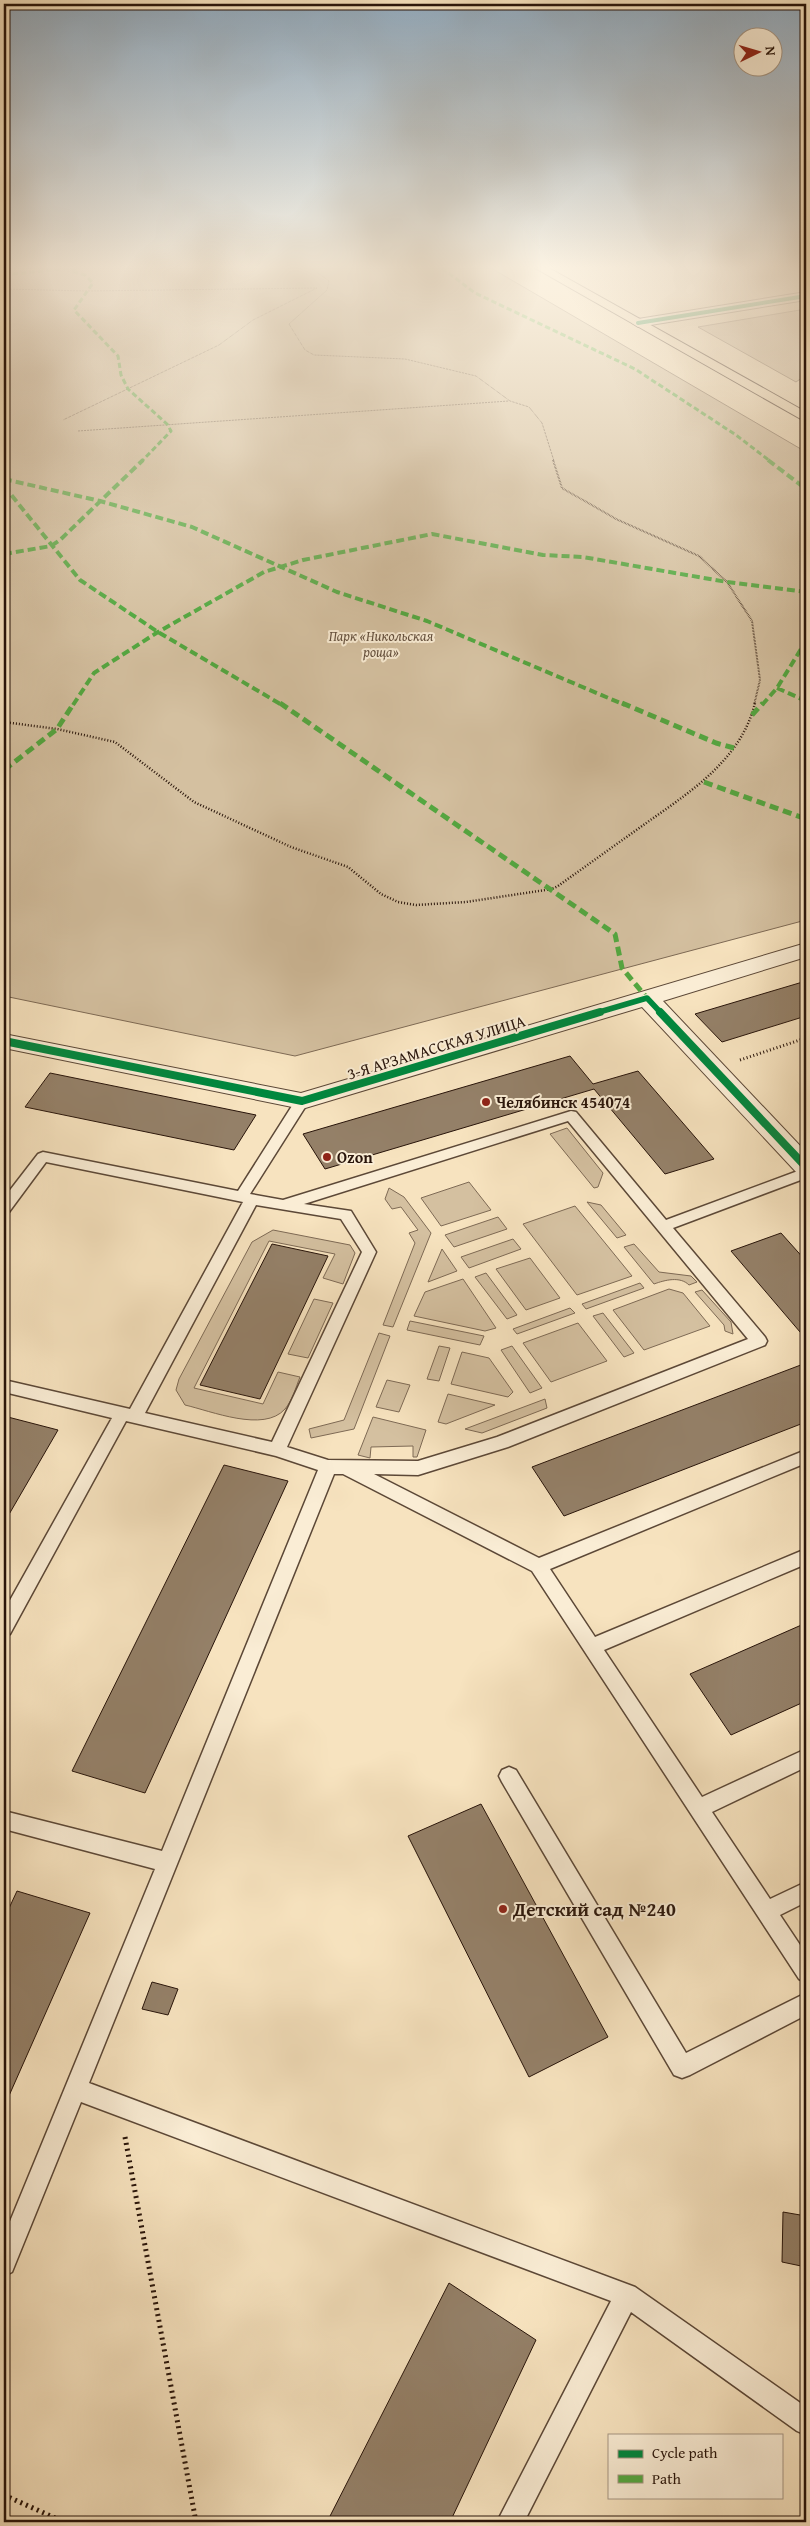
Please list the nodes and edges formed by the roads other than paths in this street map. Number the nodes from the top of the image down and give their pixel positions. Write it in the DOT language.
graph roads {
  1 [pos="749,386"];
  2 [pos="806,418"];
  3 [pos="806,950"];
  4 [pos="647,998"];
  5 [pos="4,1041"];
  6 [pos="302,1101"];
  7 [pos="806,1167"];
  8 [pos="806,1173"];
  9 [pos="247,1198"];
  10 [pos="283,1205"];
  11 [pos="4,1208"];
  12 [pos="664,1226"];
  13 [pos="4,1386"];
  14 [pos="128,1415"];
  15 [pos="278,1450"];
  16 [pos="806,1456"];
  17 [pos="337,1467"];
  18 [pos="806,1556"];
  19 [pos="538,1566"];
  20 [pos="4,1628"];
  21 [pos="592,1647"];
  22 [pos="806,1758"];
  23 [pos="509,1776"];
  24 [pos="698,1809"];
  25 [pos="4,1820"];
  26 [pos="166,1862"];
  27 [pos="806,1892"];
  28 [pos="766,1911"];
  29 [pos="806,1972"];
  30 [pos="806,2004"];
  31 [pos="74,2090"];
  32 [pos="4,2264"];
  33 [pos="627,2295"];
  34 [pos="806,2422"];
  35 [pos="510,2522"];
  1 -- 2 [label="main road"];
  3 -- 4 [label="street, 3-Я АРЗАМАССКАЯ УЛИЦА"];
  4 -- 6 [label="street, 3-Я АРЗАМАССКАЯ УЛИЦА"];
  4 -- 7 [label="street"];
  5 -- 6 [label="street, 3-Я АРЗАМАССКАЯ УЛИЦА"];
  6 -- 9 [label="lane"];
  8 -- 12 [label="lane"];
  9 -- 10 [label="lane"];
  9 -- 11 [label="lane"];
  9 -- 14 [label="lane"];
  10 -- 12 [label="lane"];
  10 -- 15 [label="lane"];
  12 -- 17 [label="lane"];
  13 -- 14 [label="lane"];
  14 -- 15 [label="lane"];
  14 -- 20 [label="lane"];
  15 -- 17 [label="lane"];
  16 -- 19 [label="lane"];
  17 -- 19 [label="lane"];
  17 -- 26 [label="lane"];
  18 -- 21 [label="lane"];
  19 -- 21 [label="lane"];
  21 -- 24 [label="lane"];
  22 -- 24 [label="lane"];
  23 -- 30 [label="lane"];
  24 -- 28 [label="lane"];
  25 -- 26 [label="lane"];
  26 -- 31 [label="lane"];
  27 -- 28 [label="lane"];
  28 -- 29 [label="lane"];
  31 -- 32 [label="lane"];
  31 -- 33 [label="lane"];
  33 -- 34 [label="lane"];
  33 -- 35 [label="lane"];
}
